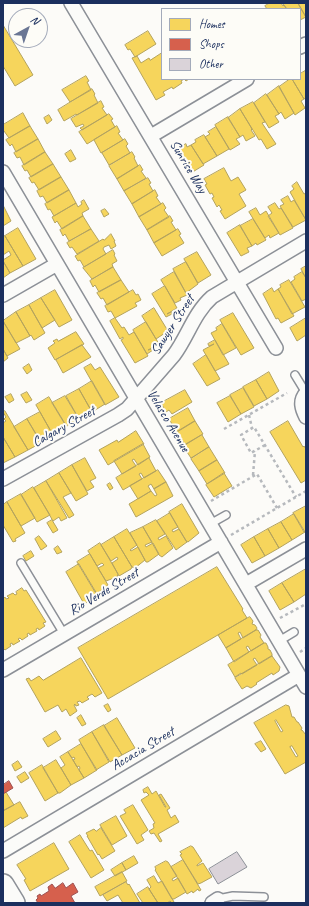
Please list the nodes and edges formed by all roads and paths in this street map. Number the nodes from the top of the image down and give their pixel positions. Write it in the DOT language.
graph roads {
  1 [pos="71,3"];
  2 [pos="245,80"];
  3 [pos="151,136"];
  4 [pos="3,172"];
  5 [pos="306,241"];
  6 [pos="57,264"];
  7 [pos="237,282"];
  8 [pos="3,295"];
  9 [pos="276,348"];
  10 [pos="295,375"];
  11 [pos="287,393"];
  12 [pos="306,393"];
  13 [pos="137,399"];
  14 [pos="249,414"];
  15 [pos="306,417"];
  16 [pos="252,428"];
  17 [pos="224,430"];
  18 [pos="265,445"];
  19 [pos="255,451"];
  20 [pos="253,476"];
  21 [pos="3,479"];
  22 [pos="306,491"];
  23 [pos="296,497"];
  24 [pos="200,508"];
  25 [pos="277,508"];
  26 [pos="226,515"];
  27 [pos="210,524"];
  28 [pos="221,542"];
  29 [pos="306,550"];
  30 [pos="21,564"];
  31 [pos="246,584"];
  32 [pos="306,604"];
  33 [pos="270,625"];
  34 [pos="294,632"];
  35 [pos="64,634"];
  36 [pos="279,641"];
  37 [pos="3,670"];
  38 [pos="299,675"];
  39 [pos="306,687"];
  40 [pos="3,851"];
  41 [pos="3,885"];
  42 [pos="264,898"];
  43 [pos="215,901"];
  44 [pos="14,903"];
  1 -- 3 [label="street, Sunrise Way"];
  2 -- 3 [label="street"];
  3 -- 7 [label="street, Sunrise Way"];
  4 -- 6 [label="street, Velasco Avenue"];
  5 -- 7 [label="street, Sawyer Street"];
  6 -- 8 [label="street"];
  6 -- 13 [label="street, Velasco Avenue"];
  7 -- 9 [label="street, Sunrise Way"];
  7 -- 13 [label="street, Sawyer Street"];
  10 -- 12 [label="lane"];
  11 -- 14 [label="path"];
  12 -- 15 [label="street"];
  13 -- 21 [label="street, Calgary Street"];
  13 -- 24 [label="street, Velasco Avenue"];
  14 -- 16 [label="path"];
  14 -- 17 [label="path"];
  16 -- 18 [label="path"];
  16 -- 19 [label="path"];
  18 -- 19 [label="path"];
  18 -- 23 [label="path"];
  19 -- 20 [label="path"];
  20 -- 24 [label="path"];
  20 -- 25 [label="path"];
  22 -- 23 [label="path"];
  23 -- 25 [label="path"];
  24 -- 27 [label="street, Velasco Avenue"];
  25 -- 28 [label="path"];
  26 -- 27 [label="lane"];
  27 -- 28 [label="street, Velasco Avenue"];
  28 -- 31 [label="street, Velasco Avenue"];
  28 -- 35 [label="street, Rio Verde Street"];
  29 -- 31 [label="street"];
  30 -- 35 [label="lane"];
  31 -- 33 [label="street, Velasco Avenue"];
  32 -- 33 [label="path"];
  33 -- 36 [label="street, Velasco Avenue"];
  34 -- 36 [label="lane"];
  35 -- 37 [label="street, Rio Verde Street"];
  36 -- 38 [label="street, Velasco Avenue"];
  38 -- 39 [label="street, Velasco Avenue"];
  38 -- 40 [label="street, Accacia Street"];
  41 -- 44 [label="main road"];
  42 -- 43 [label="lane"];
}
